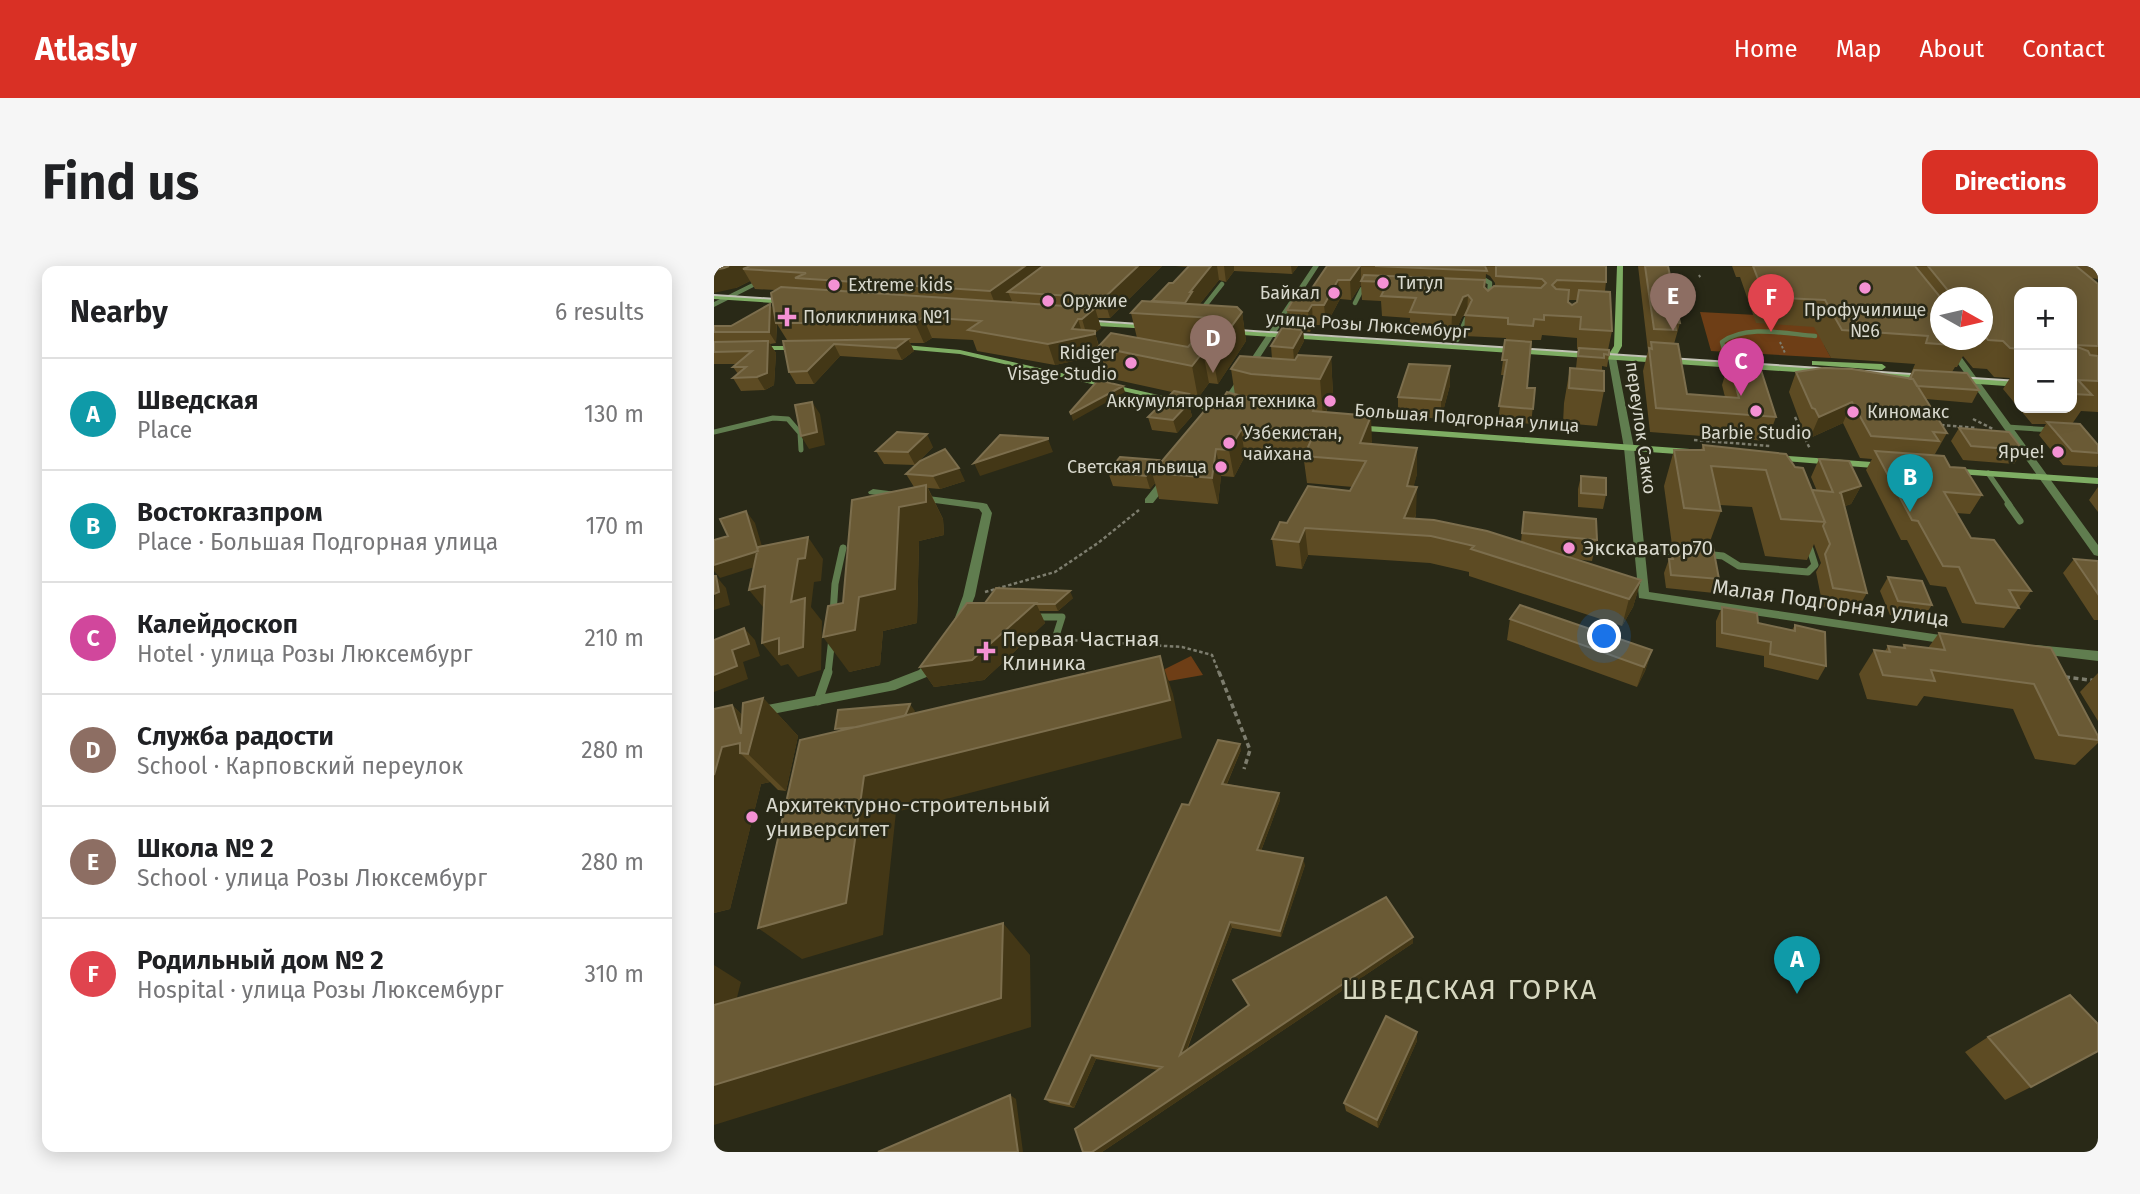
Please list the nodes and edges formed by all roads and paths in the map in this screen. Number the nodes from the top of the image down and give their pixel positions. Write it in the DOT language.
graph roads {
  1 [pos="792,266"];
  2 [pos="1316,266"];
  3 [pos="1474,266"];
  4 [pos="1620,266"];
  5 [pos="1699,275"];
  6 [pos="1700,279"];
  7 [pos="1222,284"];
  8 [pos="1376,290"];
  9 [pos="714,291"];
  10 [pos="739,292"];
  11 [pos="1478,294"];
  12 [pos="714,297"];
  13 [pos="728,298"];
  14 [pos="1488,300"];
  15 [pos="1501,301"];
  16 [pos="1355,303"];
  17 [pos="714,305"];
  18 [pos="1609,307"];
  19 [pos="1619,307"];
  20 [pos="1069,315"];
  21 [pos="1197,319"];
  22 [pos="1466,319"];
  23 [pos="1077,322"];
  24 [pos="1226,328"];
  25 [pos="1273,331"];
  26 [pos="1815,336"];
  27 [pos="1457,340"];
  28 [pos="879,346"];
  29 [pos="810,348"];
  30 [pos="741,349"];
  31 [pos="1952,350"];
  32 [pos="1615,354"];
  33 [pos="1726,357"];
  34 [pos="1938,371"];
  35 [pos="1948,371"];
  36 [pos="2014,376"];
  37 [pos="1971,377"];
  38 [pos="2014,383"];
  39 [pos="1222,410"];
  40 [pos="1234,413"];
  41 [pos="1795,417"];
  42 [pos="1936,417"];
  43 [pos="1214,420"];
  44 [pos="1342,427"];
  45 [pos="2007,427"];
  46 [pos="1987,428"];
  47 [pos="2057,431"];
  48 [pos="714,432"];
  49 [pos="1805,436"];
  50 [pos="1814,437"];
  51 [pos="1629,448"];
  52 [pos="801,450"];
  53 [pos="1810,450"];
  54 [pos="1697,453"];
  55 [pos="1765,458"];
  56 [pos="1792,459"];
  57 [pos="1896,467"];
  58 [pos="1174,469"];
  59 [pos="1796,470"];
  60 [pos="1932,470"];
  61 [pos="1988,473"];
  62 [pos="2042,477"];
  63 [pos="2098,481"];
  64 [pos="873,492"];
  65 [pos="1149,501"];
  66 [pos="2020,521"];
  67 [pos="1806,540"];
  68 [pos="843,548"];
  69 [pos="1638,548"];
  70 [pos="2098,553"];
  71 [pos="1643,595"];
  72 [pos="969,596"];
  73 [pos="1024,617"];
  74 [pos="956,631"];
  75 [pos="1055,639"];
  76 [pos="1969,642"];
  77 [pos="2023,648"];
  78 [pos="942,653"];
  79 [pos="2098,656"];
  80 [pos="2065,677"];
  81 [pos="2098,681"];
  82 [pos="818,701"];
  83 [pos="740,716"];
  84 [pos="1244,769"];
  1 -- 10 [label="street"];
  2 -- 25 [label="street"];
  3 -- 14 [label="lane"];
  4 -- 19 [label="main road, переулок Сакко"];
  5 -- 6 [label="path"];
  7 -- 21 [label="lane"];
  8 -- 16 [label="lane"];
  9 -- 10 [label="main road"];
  10 -- 13 [label="street"];
  10 -- 13 [label="main road"];
  11 -- 14 [label="lane"];
  12 -- 13 [label="main road"];
  13 -- 17 [label="street"];
  14 -- 15 [label="lane"];
  18 -- 19 [label="lane"];
  19 -- 32 [label="main road, переулок Сакко"];
  20 -- 23 [label="main road"];
  22 -- 27 [label="lane"];
  24 -- 25 [label="main road, улица Розы Люксембург"];
  25 -- 27 [label="main road, улица Розы Люксембург"];
  25 -- 32 [label="main road, улица Розы Люксембург"];
  25 -- 39 [label="street"];
  26 -- 33 [label="lane"];
  27 -- 32 [label="main road, улица Розы Люксембург"];
  28 -- 39 [label="main road"];
  29 -- 30 [label="main road"];
  31 -- 37 [label="street"];
  32 -- 33 [label="main road, улица Розы Люксембург"];
  32 -- 37 [label="main road, улица Розы Люксембург"];
  32 -- 51 [label="street, переулок Сакко"];
  33 -- 34 [label="main road, улица Розы Люксембург"];
  35 -- 37 [label="main road, улица Розы Люксембург"];
  36 -- 37 [label="main road, улица Розы Люксембург"];
  37 -- 38 [label="main road, улица Розы Люксембург"];
  37 -- 45 [label="street"];
  39 -- 40 [label="main road"];
  39 -- 43 [label="street"];
  41 -- 49 [label="path"];
  42 -- 46 [label="path, bridge"];
  44 -- 51 [label="main road, Большая Подгорная улица"];
  45 -- 47 [label="lane"];
  45 -- 62 [label="street"];
  48 -- 52 [label="lane"];
  49 -- 50 [label="path"];
  49 -- 53 [label="path"];
  51 -- 54 [label="main road, Большая Подгорная улица"];
  51 -- 69 [label="street, переулок Сакко"];
  55 -- 56 [label="main road"];
  56 -- 57 [label="main road"];
  56 -- 59 [label="lane"];
  58 -- 65 [label="street"];
  60 -- 61 [label="main road"];
  61 -- 62 [label="main road"];
  61 -- 66 [label="lane"];
  62 -- 63 [label="main road"];
  62 -- 70 [label="street"];
  64 -- 72 [label="street"];
  65 -- 72 [label="path"];
  67 -- 69 [label="lane"];
  68 -- 82 [label="lane"];
  69 -- 71 [label="street, переулок Сакко"];
  71 -- 76 [label="street, Малая Подгорная улица"];
  72 -- 74 [label="street"];
  73 -- 75 [label="lane"];
  75 -- 84 [label="path"];
  77 -- 79 [label="street"];
  78 -- 82 [label="street"];
  80 -- 81 [label="path"];
  82 -- 83 [label="street"];
}
